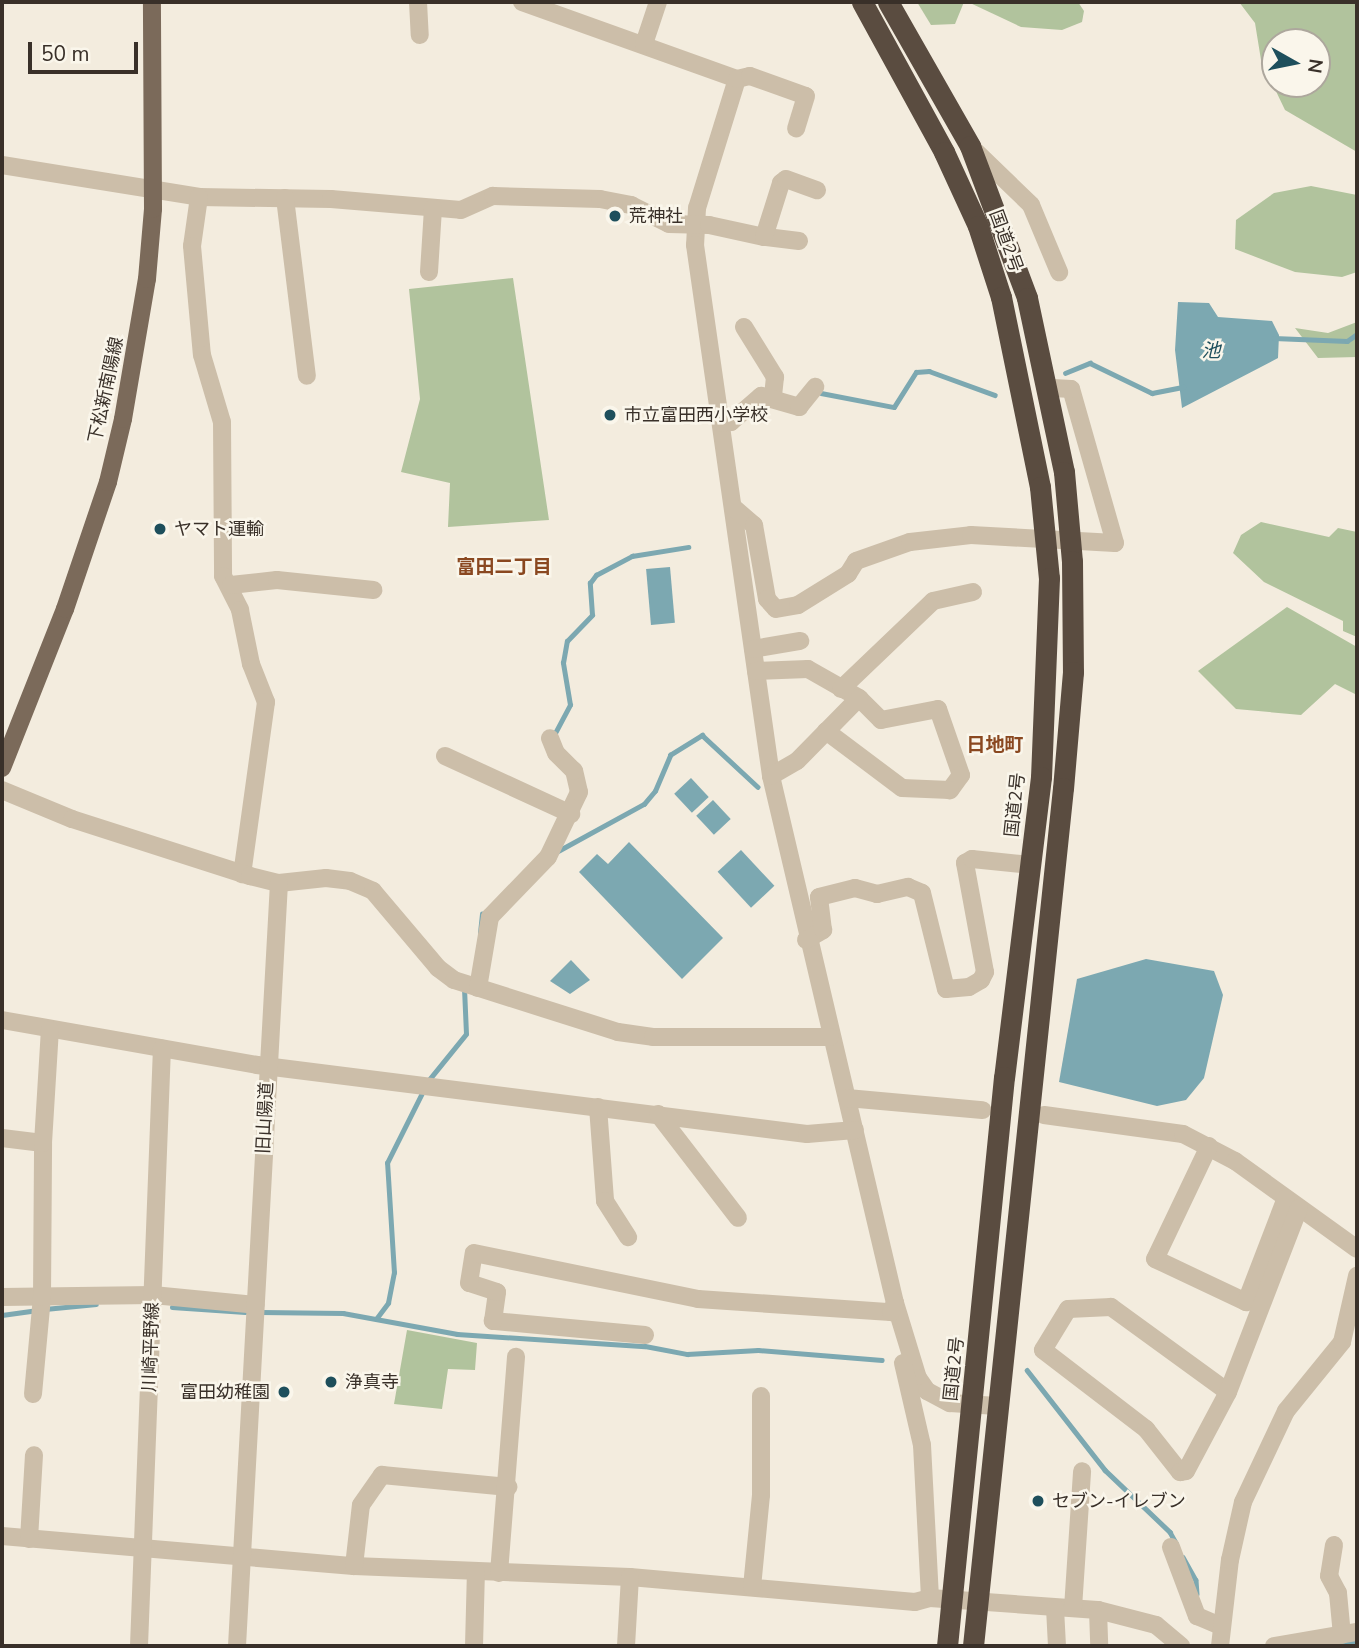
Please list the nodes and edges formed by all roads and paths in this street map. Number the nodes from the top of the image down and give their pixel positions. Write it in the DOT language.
graph roads {
  1 [pos="152,2"];
  2 [pos="418,2"];
  3 [pos="523,2"];
  4 [pos="658,2"];
  5 [pos="862,2"];
  6 [pos="888,2"];
  7 [pos="420,35"];
  8 [pos="644,44"];
  9 [pos="737,79"];
  10 [pos="796,129"];
  11 [pos="970,146"];
  12 [pos="2,165"];
  13 [pos="154,190"];
  14 [pos="817,190"];
  15 [pos="199,197"];
  16 [pos="285,198"];
  17 [pos="433,208"];
  18 [pos="694,227"];
  19 [pos="764,237"];
  20 [pos="799,241"];
  21 [pos="429,272"];
  22 [pos="1059,272"];
  23 [pos="744,327"];
  24 [pos="307,376"];
  25 [pos="814,387"];
  26 [pos="1049,388"];
  27 [pos="773,396"];
  28 [pos="722,423"];
  29 [pos="733,507"];
  30 [pos="231,585"];
  31 [pos="373,590"];
  32 [pos="973,592"];
  33 [pos="800,641"];
  34 [pos="753,649"];
  35 [pos="756,671"];
  36 [pos="841,689"];
  37 [pos="859,698"];
  38 [pos="826,731"];
  39 [pos="550,738"];
  40 [pos="445,755"];
  41 [pos="2,768"];
  42 [pos="771,776"];
  43 [pos="2,790"];
  44 [pos="571,814"];
  45 [pos="1031,865"];
  46 [pos="242,874"];
  47 [pos="279,883"];
  48 [pos="806,940"];
  49 [pos="478,988"];
  50 [pos="2,1020"];
  51 [pos="50,1030"];
  52 [pos="830,1037"];
  53 [pos="162,1048"];
  54 [pos="267,1065"];
  55 [pos="847,1098"];
  56 [pos="598,1107"];
  57 [pos="982,1110"];
  58 [pos="658,1114"];
  59 [pos="1044,1115"];
  60 [pos="855,1130"];
  61 [pos="2,1138"];
  62 [pos="43,1143"];
  63 [pos="1209,1146"];
  64 [pos="1293,1203"];
  65 [pos="738,1218"];
  66 [pos="628,1237"];
  67 [pos="1355,1243"];
  68 [pos="1357,1276"];
  69 [pos="153,1295"];
  70 [pos="2,1297"];
  71 [pos="42,1297"];
  72 [pos="256,1305"];
  73 [pos="893,1307"];
  74 [pos="645,1335"];
  75 [pos="516,1357"];
  76 [pos="1228,1392"];
  77 [pos="33,1394"];
  78 [pos="761,1396"];
  79 [pos="973,1405"];
  80 [pos="997,1406"];
  81 [pos="34,1455"];
  82 [pos="1082,1471"];
  83 [pos="508,1488"];
  84 [pos="2,1536"];
  85 [pos="29,1539"];
  86 [pos="1334,1545"];
  87 [pos="1171,1547"];
  88 [pos="143,1552"];
  89 [pos="242,1558"];
  90 [pos="354,1566"];
  91 [pos="476,1572"];
  92 [pos="499,1573"];
  93 [pos="629,1577"];
  94 [pos="752,1587"];
  95 [pos="930,1598"];
  96 [pos="953,1601"];
  97 [pos="977,1602"];
  98 [pos="1064,1608"];
  99 [pos="1098,1610"];
  100 [pos="1220,1626"];
  101 [pos="1350,1633"];
  102 [pos="139,1646"];
  103 [pos="237,1646"];
  104 [pos="474,1646"];
  105 [pos="626,1646"];
  106 [pos="947,1646"];
  107 [pos="972,1646"];
  108 [pos="1057,1646"];
  109 [pos="1099,1646"];
  110 [pos="1181,1646"];
  111 [pos="1220,1646"];
  112 [pos="1274,1646"];
  1 -- 13 [label="main road, 下松新南陽線"];
  2 -- 7 [label="street"];
  3 -- 8 [label="street"];
  4 -- 8 [label="street"];
  5 -- 45 [label="highway, 国道2号"];
  6 -- 11 [label="highway, 国道2号"];
  8 -- 9 [label="street"];
  9 -- 10 [label="street"];
  9 -- 18 [label="street"];
  11 -- 22 [label="street"];
  11 -- 26 [label="highway, 国道2号"];
  12 -- 13 [label="street"];
  13 -- 15 [label="street"];
  13 -- 41 [label="main road, 下松新南陽線"];
  14 -- 19 [label="street"];
  15 -- 16 [label="street"];
  15 -- 30 [label="street"];
  16 -- 17 [label="street"];
  16 -- 24 [label="street"];
  17 -- 18 [label="street"];
  17 -- 21 [label="street"];
  18 -- 19 [label="street"];
  18 -- 28 [label="street"];
  19 -- 20 [label="street"];
  23 -- 27 [label="street"];
  25 -- 27 [label="street"];
  26 -- 29 [label="street"];
  26 -- 80 [label="highway, 国道2号"];
  27 -- 28 [label="street"];
  28 -- 29 [label="street"];
  29 -- 34 [label="street"];
  30 -- 31 [label="street"];
  30 -- 46 [label="street"];
  32 -- 36 [label="street"];
  33 -- 34 [label="street"];
  34 -- 35 [label="street"];
  35 -- 36 [label="street"];
  35 -- 42 [label="street"];
  36 -- 37 [label="street"];
  37 -- 38 [label="street"];
  37 -- 38 [label="street"];
  38 -- 42 [label="street"];
  39 -- 44 [label="street"];
  40 -- 44 [label="street"];
  42 -- 48 [label="street"];
  43 -- 46 [label="street"];
  44 -- 49 [label="street"];
  45 -- 48 [label="street"];
  45 -- 79 [label="highway, 国道2号"];
  46 -- 47 [label="street"];
  47 -- 49 [label="street"];
  47 -- 54 [label="street, 旧山陽道"];
  48 -- 52 [label="street"];
  49 -- 52 [label="street"];
  50 -- 51 [label="street"];
  51 -- 53 [label="street"];
  51 -- 62 [label="street"];
  52 -- 55 [label="street"];
  53 -- 54 [label="street"];
  53 -- 69 [label="street, 川崎平野線"];
  54 -- 56 [label="street"];
  54 -- 72 [label="street, 旧山陽道"];
  55 -- 57 [label="street"];
  55 -- 60 [label="street"];
  56 -- 58 [label="street"];
  56 -- 66 [label="street"];
  58 -- 60 [label="street"];
  58 -- 65 [label="street"];
  59 -- 63 [label="street"];
  60 -- 73 [label="street"];
  61 -- 62 [label="street"];
  62 -- 71 [label="street"];
  63 -- 64 [label="street"];
  63 -- 64 [label="street"];
  64 -- 67 [label="street"];
  64 -- 76 [label="street"];
  68 -- 100 [label="street"];
  69 -- 71 [label="street"];
  69 -- 72 [label="street"];
  69 -- 88 [label="street, 川崎平野線"];
  70 -- 71 [label="street"];
  71 -- 77 [label="street"];
  72 -- 89 [label="street, 旧山陽道"];
  73 -- 74 [label="street"];
  73 -- 79 [label="street"];
  73 -- 95 [label="street"];
  75 -- 83 [label="street"];
  76 -- 76 [label="street"];
  78 -- 94 [label="street"];
  79 -- 80 [label="street"];
  79 -- 96 [label="highway, 国道2号"];
  80 -- 97 [label="highway, 国道2号"];
  81 -- 85 [label="street"];
  82 -- 98 [label="street"];
  83 -- 90 [label="street"];
  83 -- 92 [label="street"];
  84 -- 85 [label="street"];
  85 -- 88 [label="street"];
  86 -- 101 [label="street"];
  87 -- 100 [label="street"];
  88 -- 89 [label="street"];
  88 -- 102 [label="street, 川崎平野線"];
  89 -- 90 [label="street"];
  89 -- 103 [label="street, 旧山陽道"];
  90 -- 91 [label="street"];
  91 -- 92 [label="street"];
  91 -- 104 [label="street"];
  92 -- 93 [label="street"];
  93 -- 94 [label="street"];
  93 -- 105 [label="street"];
  94 -- 95 [label="street"];
  95 -- 96 [label="street"];
  96 -- 97 [label="street"];
  96 -- 106 [label="highway, 国道2号"];
  97 -- 98 [label="street"];
  97 -- 107 [label="highway, 国道2号"];
  98 -- 99 [label="street"];
  98 -- 108 [label="street"];
  99 -- 109 [label="street"];
  99 -- 110 [label="street"];
  100 -- 111 [label="street"];
  101 -- 112 [label="street"];
}
